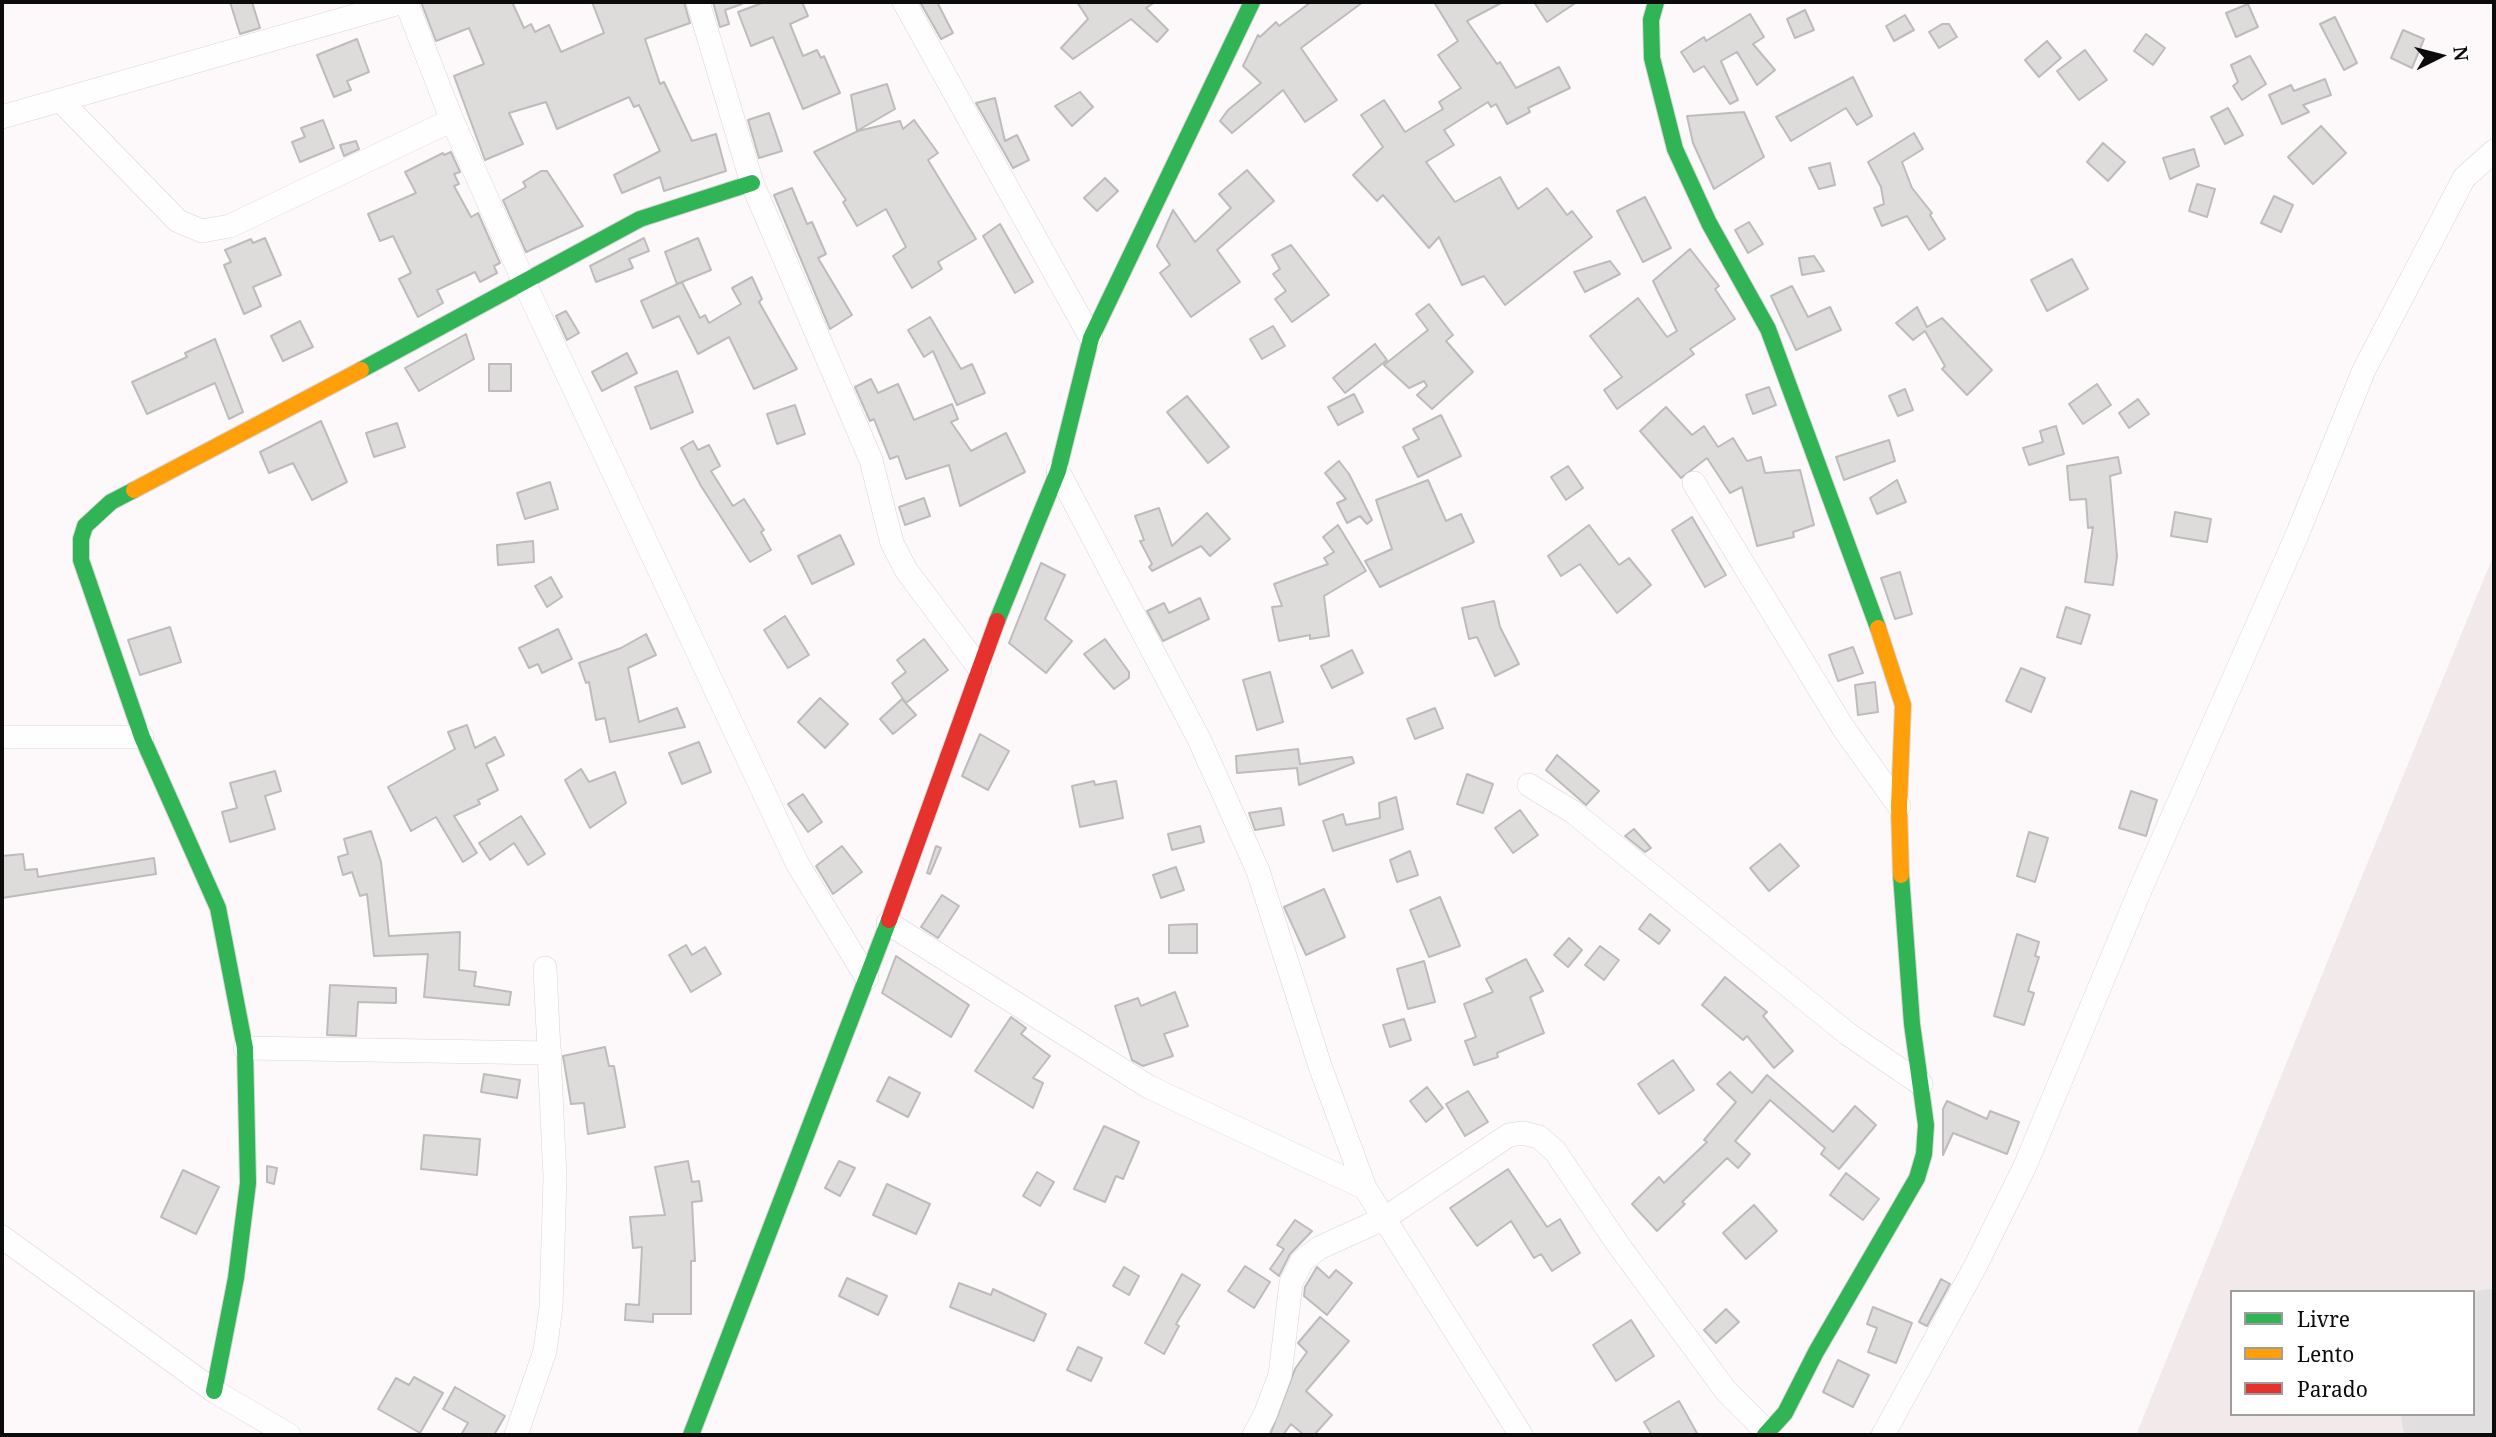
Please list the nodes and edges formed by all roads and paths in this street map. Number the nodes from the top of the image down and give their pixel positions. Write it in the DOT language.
graph roads {
  1 [pos="404,2"];
  2 [pos="698,2"];
  3 [pos="904,2"];
  4 [pos="1252,2"];
  5 [pos="1656,2"];
  6 [pos="60,100"];
  7 [pos="2,117"];
  8 [pos="452,120"];
  9 [pos="2494,152"];
  10 [pos="752,183"];
  11 [pos="524,282"];
  12 [pos="1091,338"];
  13 [pos="1058,471"];
  14 [pos="1694,483"];
  15 [pos="980,669"];
  16 [pos="2,737"];
  17 [pos="142,737"];
  18 [pos="1529,785"];
  19 [pos="1899,806"];
  20 [pos="888,923"];
  21 [pos="545,968"];
  22 [pos="867,978"];
  23 [pos="245,1048"];
  24 [pos="550,1053"];
  25 [pos="1922,1084"];
  26 [pos="1364,1188"];
  27 [pos="1384,1218"];
  28 [pos="2,1237"];
  29 [pos="214,1391"];
  30 [pos="1767,1434"];
  31 [pos="289,1435"];
  32 [pos="516,1435"];
  33 [pos="691,1435"];
  34 [pos="1254,1435"];
  35 [pos="1521,1435"];
  36 [pos="1883,1435"];
  1 -- 6 [label="street"];
  1 -- 8 [label="street"];
  2 -- 10 [label="street"];
  3 -- 12 [label="street"];
  4 -- 12 [label="street"];
  5 -- 19 [label="street"];
  6 -- 7 [label="street"];
  6 -- 8 [label="street"];
  8 -- 11 [label="street"];
  9 -- 36 [label="street"];
  10 -- 11 [label="street"];
  10 -- 15 [label="street"];
  11 -- 17 [label="street"];
  11 -- 22 [label="street"];
  12 -- 13 [label="street"];
  13 -- 15 [label="street"];
  13 -- 26 [label="street"];
  14 -- 19 [label="street"];
  15 -- 20 [label="street"];
  16 -- 17 [label="street"];
  17 -- 23 [label="street"];
  18 -- 25 [label="street"];
  19 -- 25 [label="street"];
  20 -- 22 [label="street"];
  20 -- 26 [label="street"];
  21 -- 24 [label="street"];
  22 -- 33 [label="street"];
  23 -- 24 [label="street"];
  23 -- 29 [label="street"];
  24 -- 32 [label="street"];
  25 -- 30 [label="street"];
  26 -- 27 [label="street"];
  27 -- 30 [label="street"];
  27 -- 34 [label="street"];
  27 -- 35 [label="street"];
  28 -- 29 [label="street"];
  29 -- 31 [label="street"];
}
